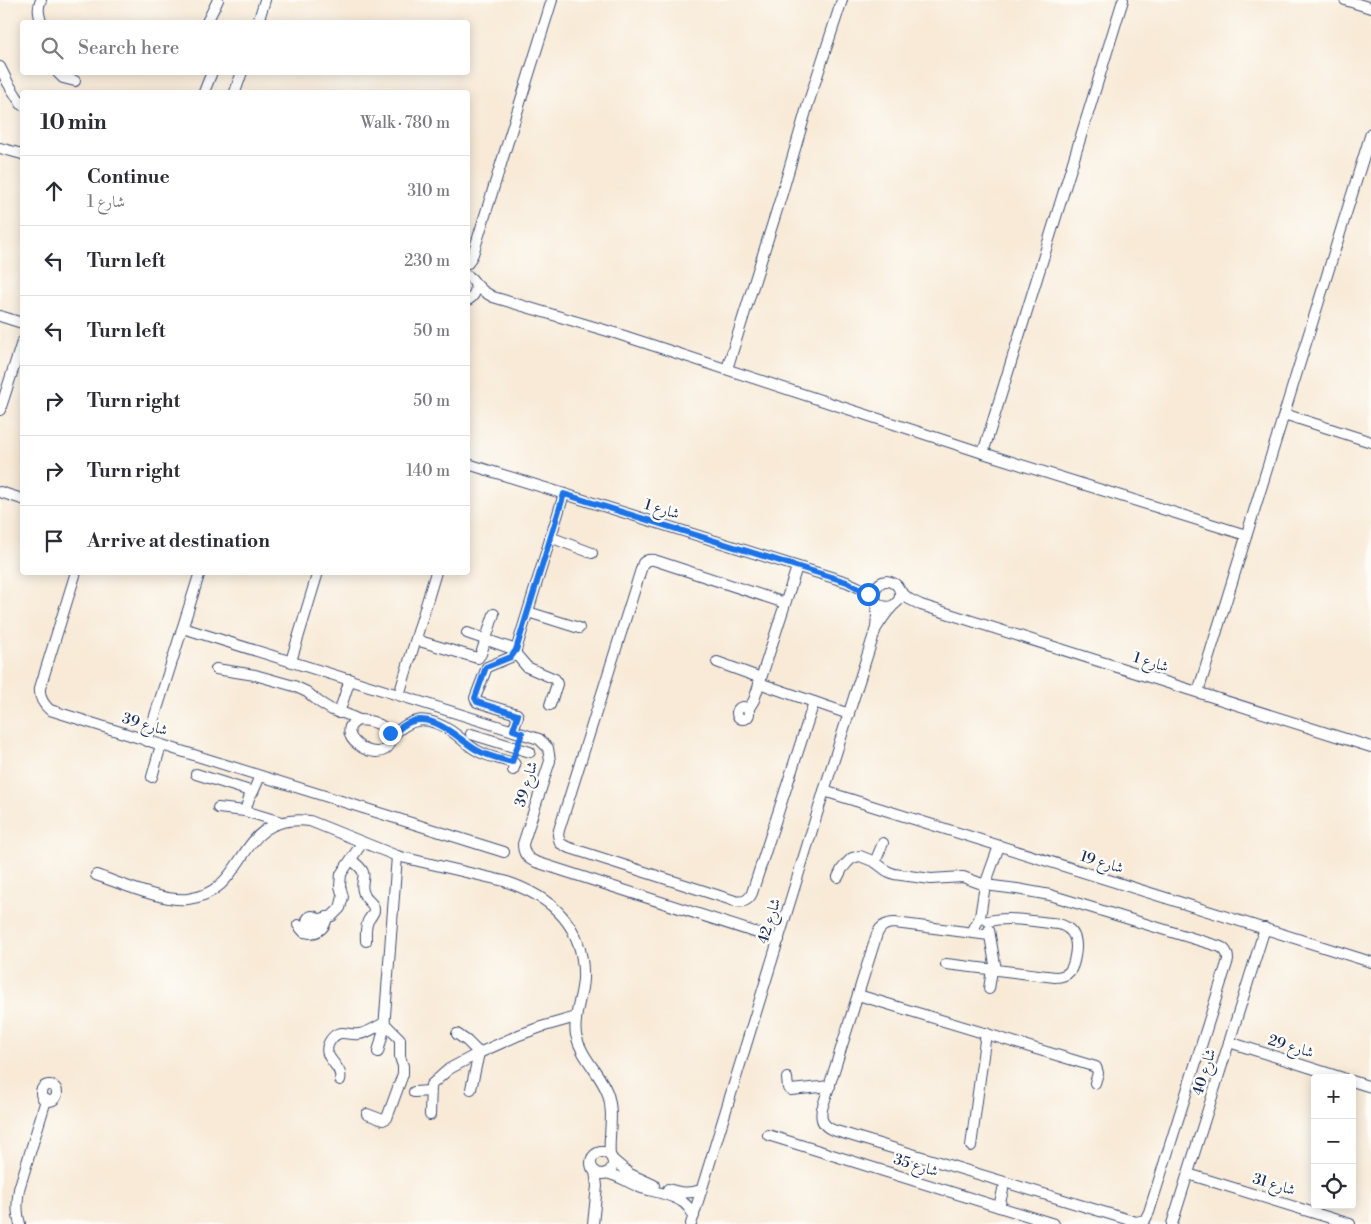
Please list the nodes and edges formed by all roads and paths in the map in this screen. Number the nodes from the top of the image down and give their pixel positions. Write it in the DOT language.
graph roads {
  1 [pos="41,0"];
  2 [pos="218,0"];
  3 [pos="265,0"];
  4 [pos="552,0"];
  5 [pos="842,0"];
  6 [pos="1122,0"];
  7 [pos="1345,0"];
  8 [pos="1371,8"];
  9 [pos="41,20"];
  10 [pos="209,20"];
  11 [pos="259,20"];
  12 [pos="0,67"];
  13 [pos="60,75"];
  14 [pos="211,75"];
  15 [pos="241,75"];
  16 [pos="75,81"];
  17 [pos="205,90"];
  18 [pos="236,90"];
  19 [pos="20,102"];
  20 [pos="1371,133"];
  21 [pos="0,148"];
  22 [pos="20,153"];
  23 [pos="470,259"];
  24 [pos="472,280"];
  25 [pos="493,297"];
  26 [pos="470,298"];
  27 [pos="470,300"];
  28 [pos="0,316"];
  29 [pos="20,322"];
  30 [pos="20,348"];
  31 [pos="727,369"];
  32 [pos="0,410"];
  33 [pos="1284,414"];
  34 [pos="1371,442"];
  35 [pos="983,453"];
  36 [pos="470,465"];
  37 [pos="0,492"];
  38 [pos="564,494"];
  39 [pos="20,498"];
  40 [pos="1246,534"];
  41 [pos="550,537"];
  42 [pos="592,552"];
  43 [pos="797,567"];
  44 [pos="75,575"];
  45 [pos="199,575"];
  46 [pos="317,575"];
  47 [pos="435,575"];
  48 [pos="847,582"];
  49 [pos="879,584"];
  50 [pos="900,591"];
  51 [pos="875,600"];
  52 [pos="786,603"];
  53 [pos="893,605"];
  54 [pos="921,605"];
  55 [pos="528,612"];
  56 [pos="494,614"];
  57 [pos="182,628"];
  58 [pos="579,628"];
  59 [pos="876,628"];
  60 [pos="467,633"];
  61 [pos="416,640"];
  62 [pos="485,640"];
  63 [pos="515,652"];
  64 [pos="291,661"];
  65 [pos="717,662"];
  66 [pos="216,669"];
  67 [pos="350,680"];
  68 [pos="760,681"];
  69 [pos="1198,692"];
  70 [pos="399,695"];
  71 [pos="814,702"];
  72 [pos="550,705"];
  73 [pos="748,710"];
  74 [pos="339,713"];
  75 [pos="849,714"];
  76 [pos="359,720"];
  77 [pos="517,731"];
  78 [pos="349,734"];
  79 [pos="471,734"];
  80 [pos="391,737"];
  81 [pos="147,741"];
  82 [pos="162,745"];
  83 [pos="1371,746"];
  84 [pos="516,748"];
  85 [pos="530,752"];
  86 [pos="196,774"];
  87 [pos="152,776"];
  88 [pos="260,776"];
  89 [pos="824,791"];
  90 [pos="251,792"];
  91 [pos="218,808"];
  92 [pos="245,812"];
  93 [pos="281,822"];
  94 [pos="362,843"];
  95 [pos="883,843"];
  96 [pos="999,846"];
  97 [pos="504,852"];
  98 [pos="397,856"];
  99 [pos="351,860"];
  100 [pos="875,862"];
  101 [pos="96,875"];
  102 [pos="838,878"];
  103 [pos="985,885"];
  104 [pos="981,912"];
  105 [pos="988,921"];
  106 [pos="309,922"];
  107 [pos="1265,928"];
  108 [pos="972,932"];
  109 [pos="989,935"];
  110 [pos="779,940"];
  111 [pos="366,941"];
  112 [pos="1371,962"];
  113 [pos="946,964"];
  114 [pos="994,970"];
  115 [pos="989,989"];
  116 [pos="858,995"];
  117 [pos="576,1018"];
  118 [pos="384,1023"];
  119 [pos="986,1033"];
  120 [pos="457,1034"];
  121 [pos="1229,1042"];
  122 [pos="378,1052"];
  123 [pos="478,1053"];
  124 [pos="1330,1074"];
  125 [pos="787,1078"];
  126 [pos="340,1080"];
  127 [pos="1356,1082"];
  128 [pos="1095,1083"];
  129 [pos="830,1086"];
  130 [pos="1371,1087"];
  131 [pos="471,1089"];
  132 [pos="430,1091"];
  133 [pos="414,1092"];
  134 [pos="46,1100"];
  135 [pos="367,1114"];
  136 [pos="430,1115"];
  137 [pos="768,1134"];
  138 [pos="972,1146"];
  139 [pos="608,1155"];
  140 [pos="601,1172"];
  141 [pos="1188,1174"];
  142 [pos="1004,1186"];
  143 [pos="701,1190"];
  144 [pos="999,1207"];
  145 [pos="692,1220"];
  146 [pos="20,1224"];
  147 [pos="593,1224"];
  148 [pos="1054,1224"];
  149 [pos="1172,1224"];
  150 [pos="1350,1224"];
  1 -- 9 [label="street"];
  2 -- 10 [label="street"];
  3 -- 11 [label="street"];
  4 -- 23 [label="street"];
  5 -- 31 [label="street"];
  6 -- 35 [label="street"];
  7 -- 8 [label="street"];
  12 -- 19 [label="street"];
  13 -- 16 [label="street"];
  14 -- 17 [label="street"];
  15 -- 18 [label="street"];
  20 -- 33 [label="street"];
  21 -- 22 [label="street"];
  23 -- 24 [label="street"];
  24 -- 25 [label="street"];
  24 -- 26 [label="street"];
  25 -- 27 [label="street"];
  25 -- 31 [label="street"];
  28 -- 29 [label="street"];
  30 -- 32 [label="street"];
  31 -- 35 [label="street"];
  33 -- 34 [label="street"];
  33 -- 40 [label="street"];
  35 -- 40 [label="street"];
  36 -- 38 [label="street, شارع 1"];
  37 -- 39 [label="street"];
  38 -- 41 [label="street"];
  38 -- 43 [label="street, شارع 1"];
  40 -- 69 [label="street"];
  41 -- 42 [label="street"];
  41 -- 55 [label="street"];
  43 -- 48 [label="street, شارع 1"];
  43 -- 52 [label="street"];
  44 -- 81 [label="street, شارع 39"];
  45 -- 57 [label="street"];
  46 -- 64 [label="street"];
  47 -- 61 [label="street"];
  48 -- 49 [label="street, شارع 1"];
  48 -- 51 [label="street, شارع 1"];
  49 -- 50 [label="street"];
  49 -- 51 [label="street"];
  50 -- 53 [label="street"];
  50 -- 54 [label="street, شارع 1"];
  51 -- 53 [label="street"];
  51 -- 59 [label="street, شارع 42"];
  52 -- 68 [label="street"];
  52 -- 71 [label="street"];
  53 -- 54 [label="street, شارع 1"];
  53 -- 59 [label="street, شارع 42"];
  54 -- 69 [label="street, شارع 1"];
  55 -- 58 [label="street"];
  55 -- 63 [label="street"];
  56 -- 62 [label="street"];
  57 -- 64 [label="street, شارع 39"];
  57 -- 81 [label="street"];
  59 -- 75 [label="street, شارع 42"];
  60 -- 62 [label="street"];
  61 -- 62 [label="street"];
  61 -- 70 [label="street"];
  62 -- 63 [label="street"];
  63 -- 72 [label="street"];
  63 -- 77 [label="street"];
  64 -- 67 [label="street, شارع 39"];
  65 -- 68 [label="street"];
  66 -- 74 [label="street"];
  67 -- 70 [label="street, شارع 39"];
  67 -- 74 [label="street"];
  68 -- 71 [label="street"];
  68 -- 73 [label="street"];
  69 -- 83 [label="street, شارع 1"];
  70 -- 77 [label="street, شارع 39"];
  71 -- 75 [label="street"];
  74 -- 76 [label="street"];
  74 -- 78 [label="street"];
  75 -- 89 [label="street, شارع 42"];
  76 -- 78 [label="street"];
  76 -- 80 [label="street"];
  77 -- 84 [label="street"];
  77 -- 110 [label="street, شارع 39"];
  78 -- 80 [label="street"];
  79 -- 84 [label="street"];
  80 -- 84 [label="street"];
  81 -- 82 [label="street, شارع 39"];
  82 -- 87 [label="street"];
  82 -- 88 [label="street, شارع 39"];
  84 -- 85 [label="street"];
  86 -- 90 [label="street"];
  88 -- 90 [label="street"];
  88 -- 97 [label="street, شارع 39"];
  89 -- 96 [label="street, شارع 19"];
  89 -- 110 [label="street, شارع 42"];
  90 -- 92 [label="street"];
  91 -- 92 [label="street"];
  92 -- 93 [label="street"];
  93 -- 94 [label="street"];
  93 -- 101 [label="street"];
  94 -- 98 [label="street"];
  94 -- 99 [label="street"];
  95 -- 100 [label="street"];
  96 -- 103 [label="street"];
  96 -- 107 [label="street, شارع 19"];
  98 -- 117 [label="street"];
  98 -- 118 [label="street"];
  99 -- 106 [label="street"];
  99 -- 111 [label="street"];
  100 -- 102 [label="street"];
  100 -- 103 [label="street"];
  103 -- 104 [label="street"];
  103 -- 142 [label="street"];
  104 -- 105 [label="street"];
  104 -- 108 [label="street"];
  105 -- 109 [label="street"];
  105 -- 114 [label="street"];
  107 -- 112 [label="street, شارع 19"];
  107 -- 121 [label="street, شارع 40"];
  108 -- 109 [label="street"];
  108 -- 116 [label="street"];
  109 -- 114 [label="street"];
  110 -- 143 [label="street, شارع 42"];
  113 -- 114 [label="street"];
  114 -- 115 [label="street"];
  116 -- 119 [label="street"];
  116 -- 129 [label="street"];
  117 -- 123 [label="street"];
  117 -- 139 [label="street"];
  118 -- 122 [label="street"];
  118 -- 126 [label="street"];
  118 -- 135 [label="street"];
  119 -- 128 [label="street"];
  119 -- 138 [label="street"];
  120 -- 123 [label="street"];
  121 -- 124 [label="street, شارع 29"];
  121 -- 141 [label="street, شارع 40"];
  123 -- 131 [label="street"];
  123 -- 132 [label="street"];
  125 -- 129 [label="street"];
  127 -- 130 [label="street"];
  129 -- 142 [label="street"];
  132 -- 133 [label="street"];
  132 -- 136 [label="street"];
  134 -- 146 [label="street"];
  137 -- 144 [label="street, شارع 35"];
  139 -- 140 [label="street"];
  139 -- 140 [label="street"];
  139 -- 143 [label="street"];
  140 -- 145 [label="street"];
  140 -- 147 [label="street"];
  141 -- 149 [label="street, شارع 40"];
  141 -- 150 [label="street, شارع 31"];
  142 -- 144 [label="street"];
  143 -- 145 [label="street, شارع 42"];
  144 -- 148 [label="street, شارع 35"];
}
